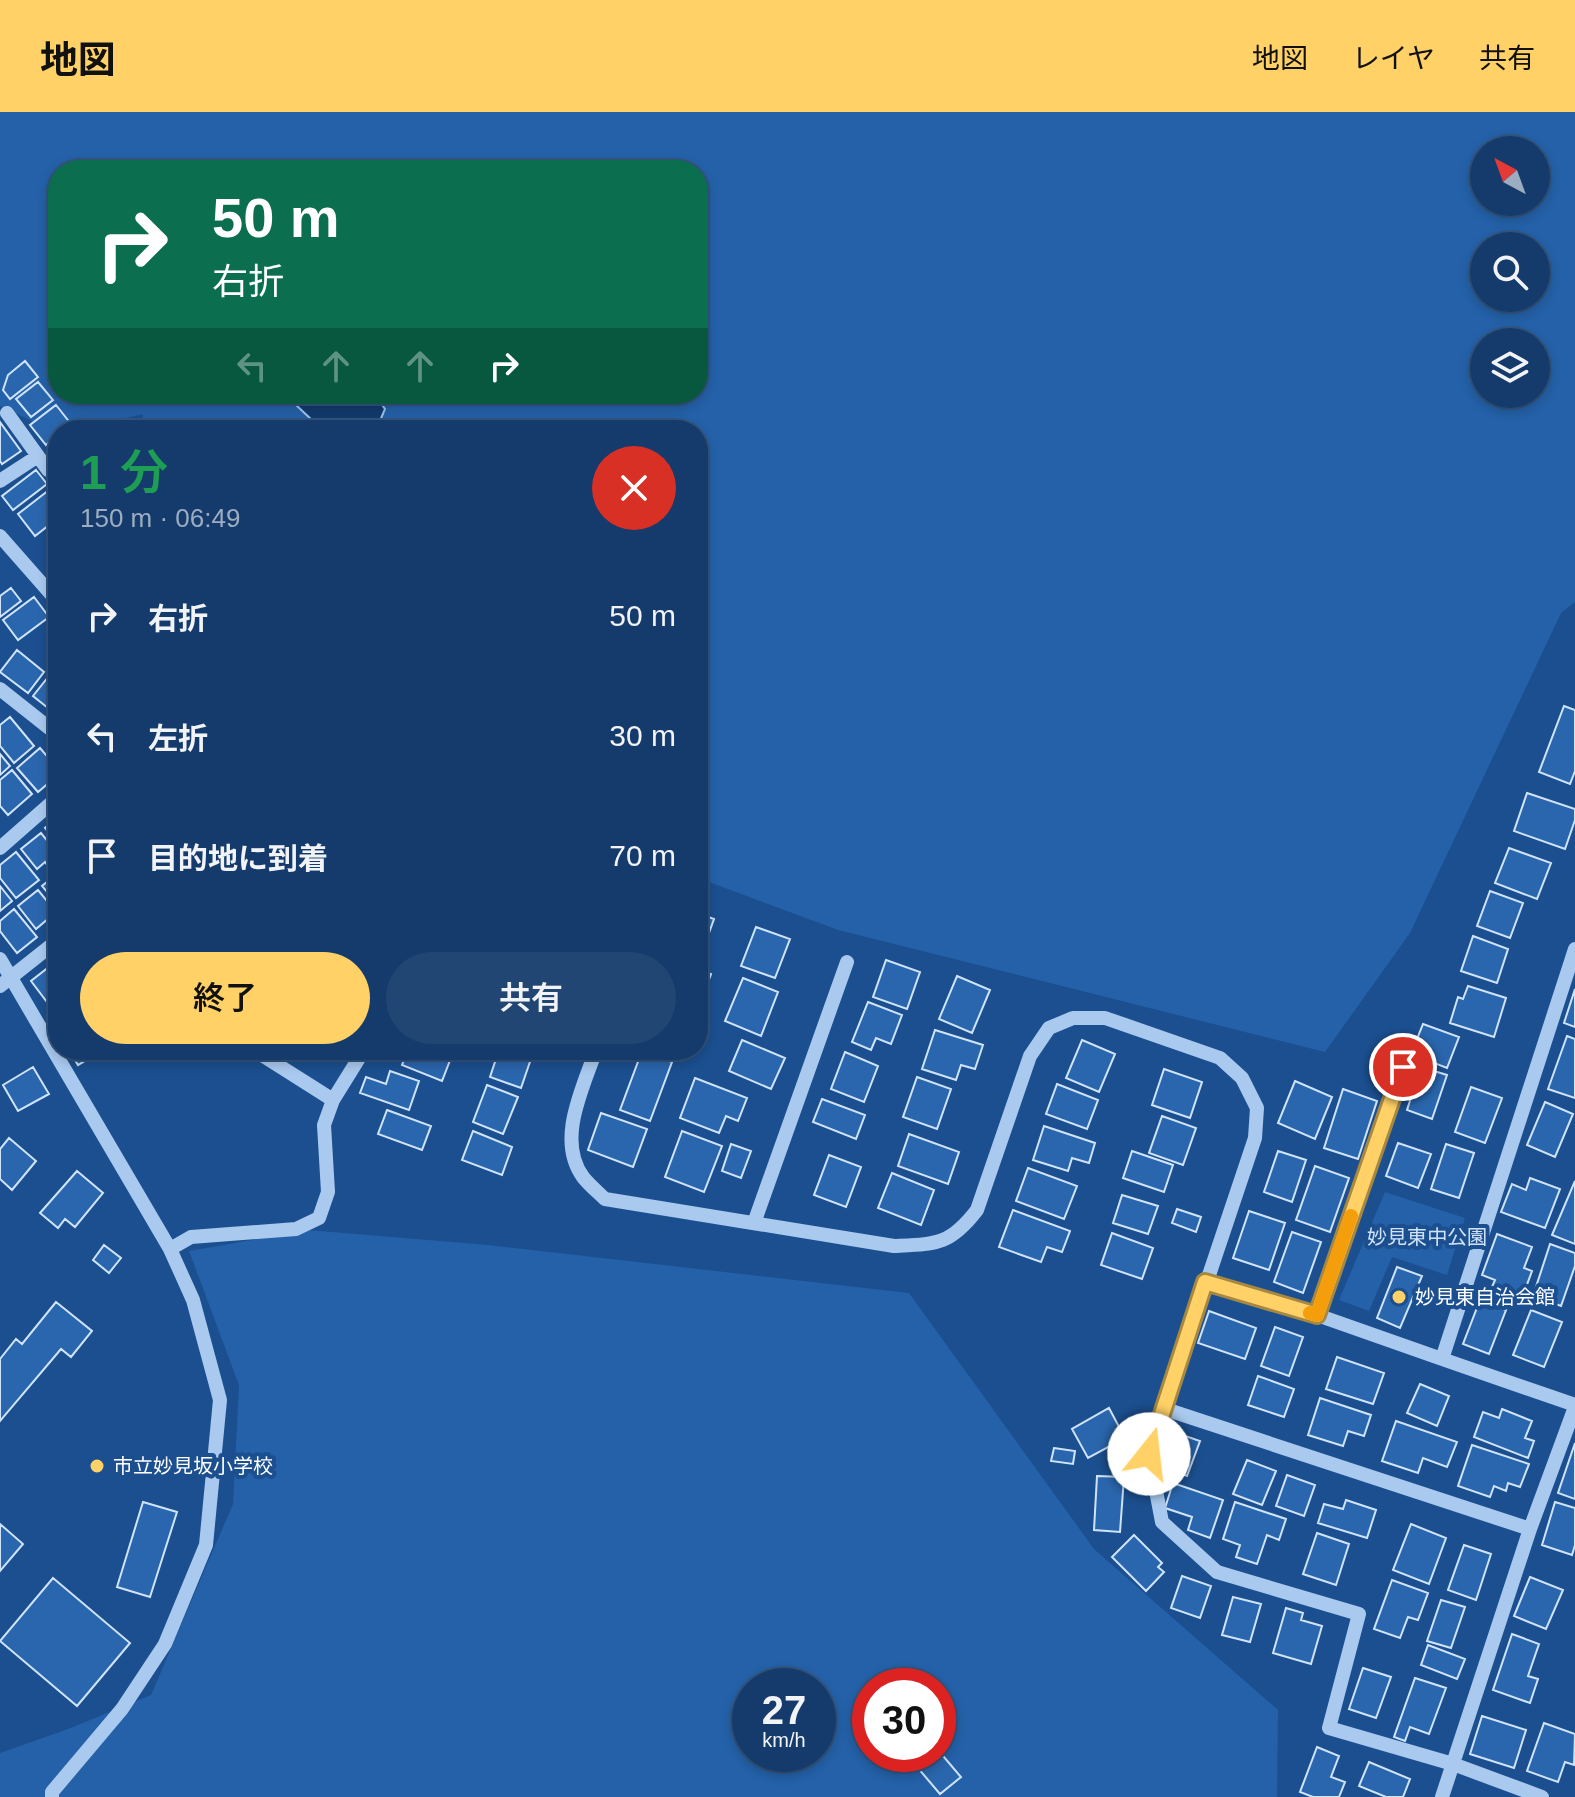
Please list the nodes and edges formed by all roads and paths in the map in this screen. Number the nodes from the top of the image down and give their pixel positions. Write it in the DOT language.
graph roads {
  1 [pos="7,413"];
  2 [pos="38,456"];
  3 [pos="48,470"];
  4 [pos="0,481"];
  5 [pos="0,536"];
  6 [pos="48,591"];
  7 [pos="0,689"];
  8 [pos="48,727"];
  9 [pos="48,805"];
  10 [pos="2,840"];
  11 [pos="48,948"];
  12 [pos="1575,949"];
  13 [pos="0,959"];
  14 [pos="847,962"];
  15 [pos="5,982"];
  16 [pos="48,1052"];
  17 [pos="53,1060"];
  18 [pos="270,1060"];
  19 [pos="358,1060"];
  20 [pos="593,1060"];
  21 [pos="1403,1067"];
  22 [pos="333,1100"];
  23 [pos="754,1223"];
  24 [pos="170,1249"];
  25 [pos="1205,1282"];
  26 [pos="1317,1315"];
  27 [pos="1442,1359"];
  28 [pos="1575,1406"];
  29 [pos="1162,1408"];
  30 [pos="1530,1529"];
  31 [pos="1453,1764"];
  32 [pos="52,1797"];
  33 [pos="1442,1797"];
  34 [pos="1542,1797"];
  1 -- 2 [label="street"];
  2 -- 3 [label="street"];
  2 -- 4 [label="street"];
  5 -- 6 [label="street"];
  7 -- 8 [label="street"];
  9 -- 10 [label="street"];
  11 -- 15 [label="street"];
  12 -- 27 [label="street"];
  13 -- 15 [label="street"];
  14 -- 23 [label="street"];
  15 -- 16 [label="street"];
  17 -- 24 [label="street"];
  18 -- 22 [label="street"];
  19 -- 22 [label="street"];
  20 -- 23 [label="street"];
  21 -- 26 [label="street"];
  22 -- 24 [label="street"];
  23 -- 25 [label="street"];
  24 -- 32 [label="street"];
  25 -- 26 [label="street"];
  25 -- 29 [label="street"];
  26 -- 27 [label="street"];
  27 -- 28 [label="street"];
  28 -- 30 [label="street"];
  29 -- 30 [label="street"];
  29 -- 31 [label="street"];
  30 -- 31 [label="street"];
  31 -- 33 [label="street"];
  31 -- 34 [label="street"];
}
